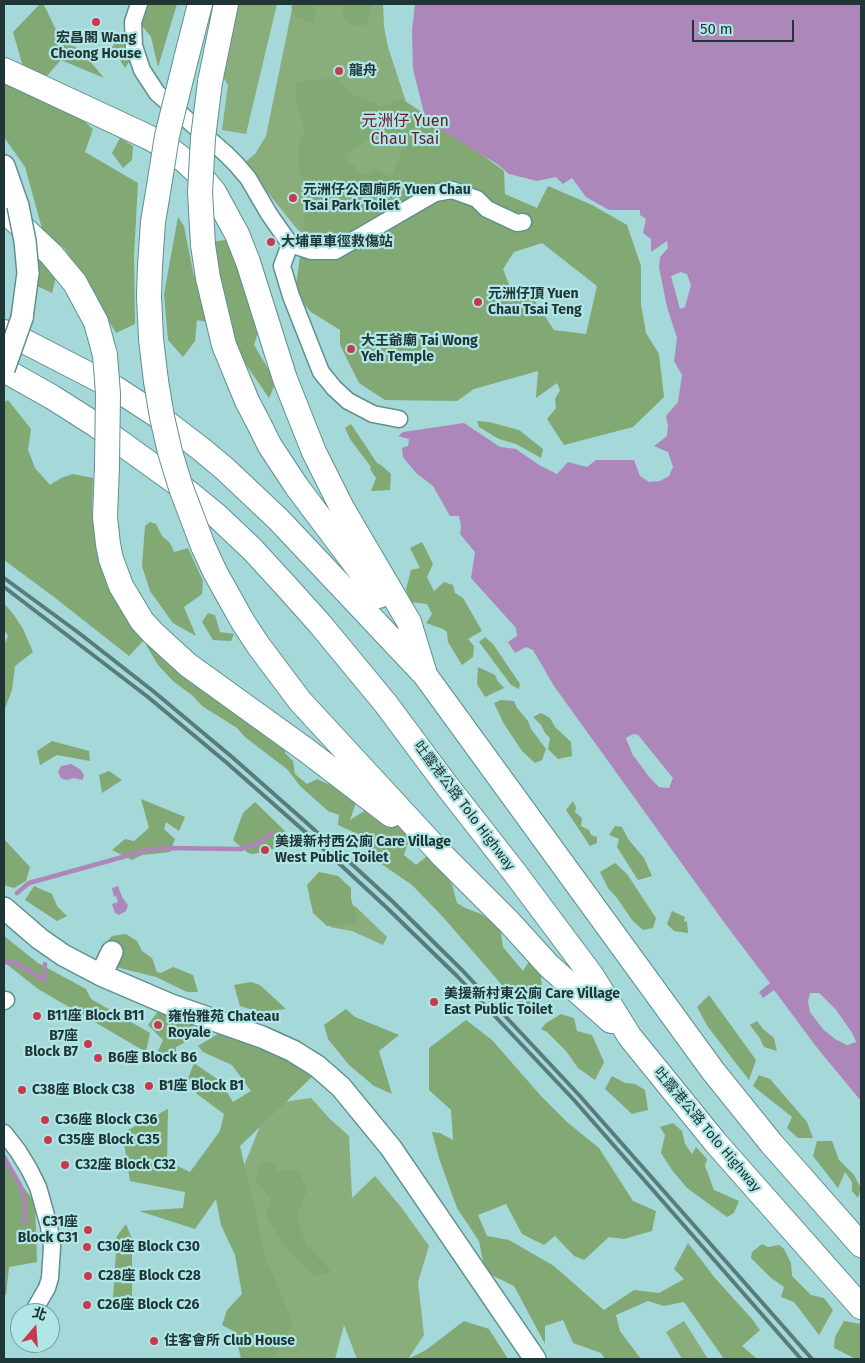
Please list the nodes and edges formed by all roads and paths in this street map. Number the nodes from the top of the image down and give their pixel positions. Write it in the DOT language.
graph roads {
  1 [pos="139,4"];
  2 [pos="200,4"];
  3 [pos="226,4"];
  4 [pos="4,70"];
  5 [pos="4,166"];
  6 [pos="4,210"];
  7 [pos="523,222"];
  8 [pos="290,244"];
  9 [pos="4,332"];
  10 [pos="4,370"];
  11 [pos="399,419"];
  12 [pos="418,647"];
  13 [pos="425,675"];
  14 [pos="443,856"];
  15 [pos="4,908"];
  16 [pos="112,952"];
  17 [pos="101,975"];
  18 [pos="630,1037"];
  19 [pos="4,1133"];
  20 [pos="861,1245"];
  21 [pos="39,1303"];
  22 [pos="861,1307"];
  23 [pos="535,1359"];
  1 -- 8 [label="street"];
  2 -- 14 [label="highway, bridge"];
  3 -- 12 [label="highway, bridge"];
  4 -- 12 [label="highway"];
  5 -- 10 [label="main road, bridge"];
  6 -- 14 [label="highway, bridge"];
  7 -- 8 [label="street"];
  8 -- 11 [label="street"];
  9 -- 13 [label="highway"];
  10 -- 18 [label="highway, 吐露港公路 Tolo Highway"];
  12 -- 13 [label="highway"];
  13 -- 20 [label="highway"];
  14 -- 18 [label="highway"];
  15 -- 17 [label="main road"];
  16 -- 17 [label="main road"];
  17 -- 23 [label="main road"];
  18 -- 22 [label="highway, 吐露港公路 Tolo Highway"];
  19 -- 21 [label="street"];
}
